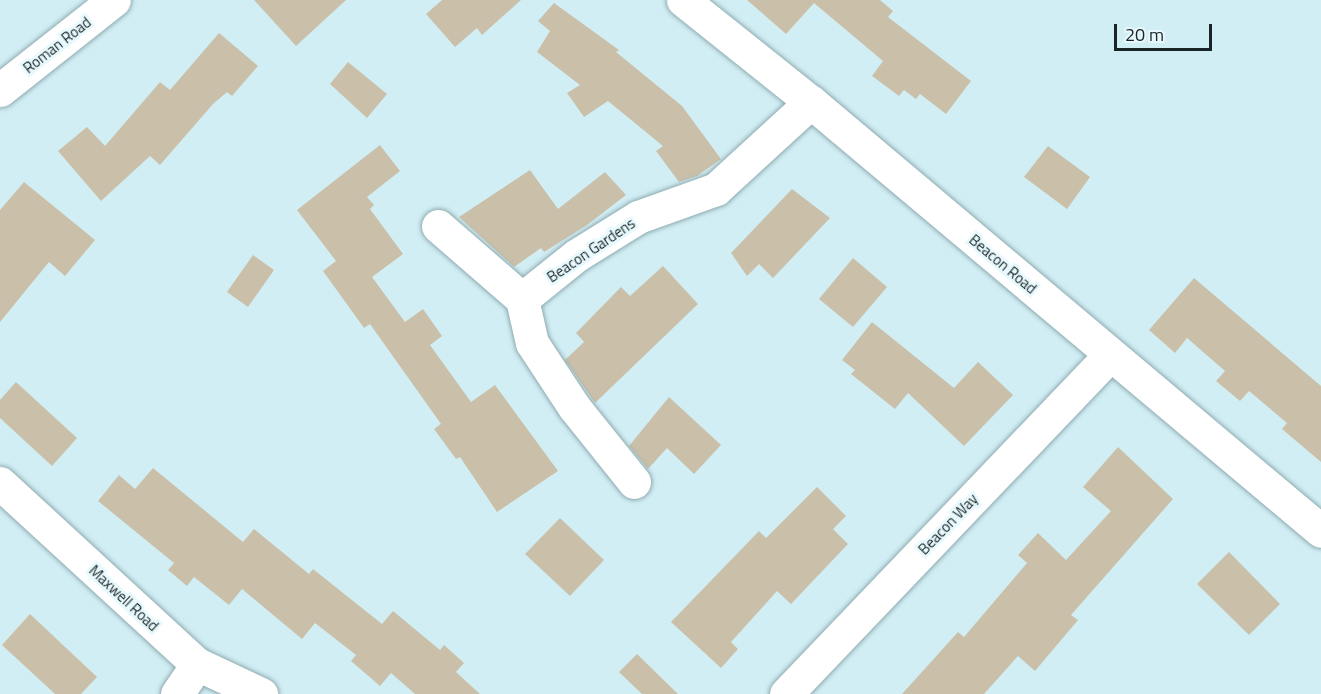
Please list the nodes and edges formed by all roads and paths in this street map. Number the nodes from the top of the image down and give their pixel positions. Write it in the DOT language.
graph roads {
  1 [pos="114,0"];
  2 [pos="683,0"];
  3 [pos="0,90"];
  4 [pos="811,102"];
  5 [pos="438,226"];
  6 [pos="522,299"];
  7 [pos="1110,355"];
  8 [pos="634,482"];
  9 [pos="0,483"];
  10 [pos="1321,531"];
  11 [pos="197,664"];
  12 [pos="177,694"];
  13 [pos="261,694"];
  14 [pos="786,694"];
  1 -- 3 [label="street, Roman Road"];
  2 -- 4 [label="street, Beacon Road"];
  4 -- 6 [label="street, Beacon Gardens"];
  4 -- 7 [label="street, Beacon Road"];
  5 -- 6 [label="street"];
  6 -- 8 [label="street"];
  7 -- 10 [label="street, Beacon Road"];
  7 -- 14 [label="street, Beacon Way"];
  9 -- 11 [label="street, Maxwell Road"];
  11 -- 12 [label="street"];
  11 -- 13 [label="street, Maxwell Road"];
}
